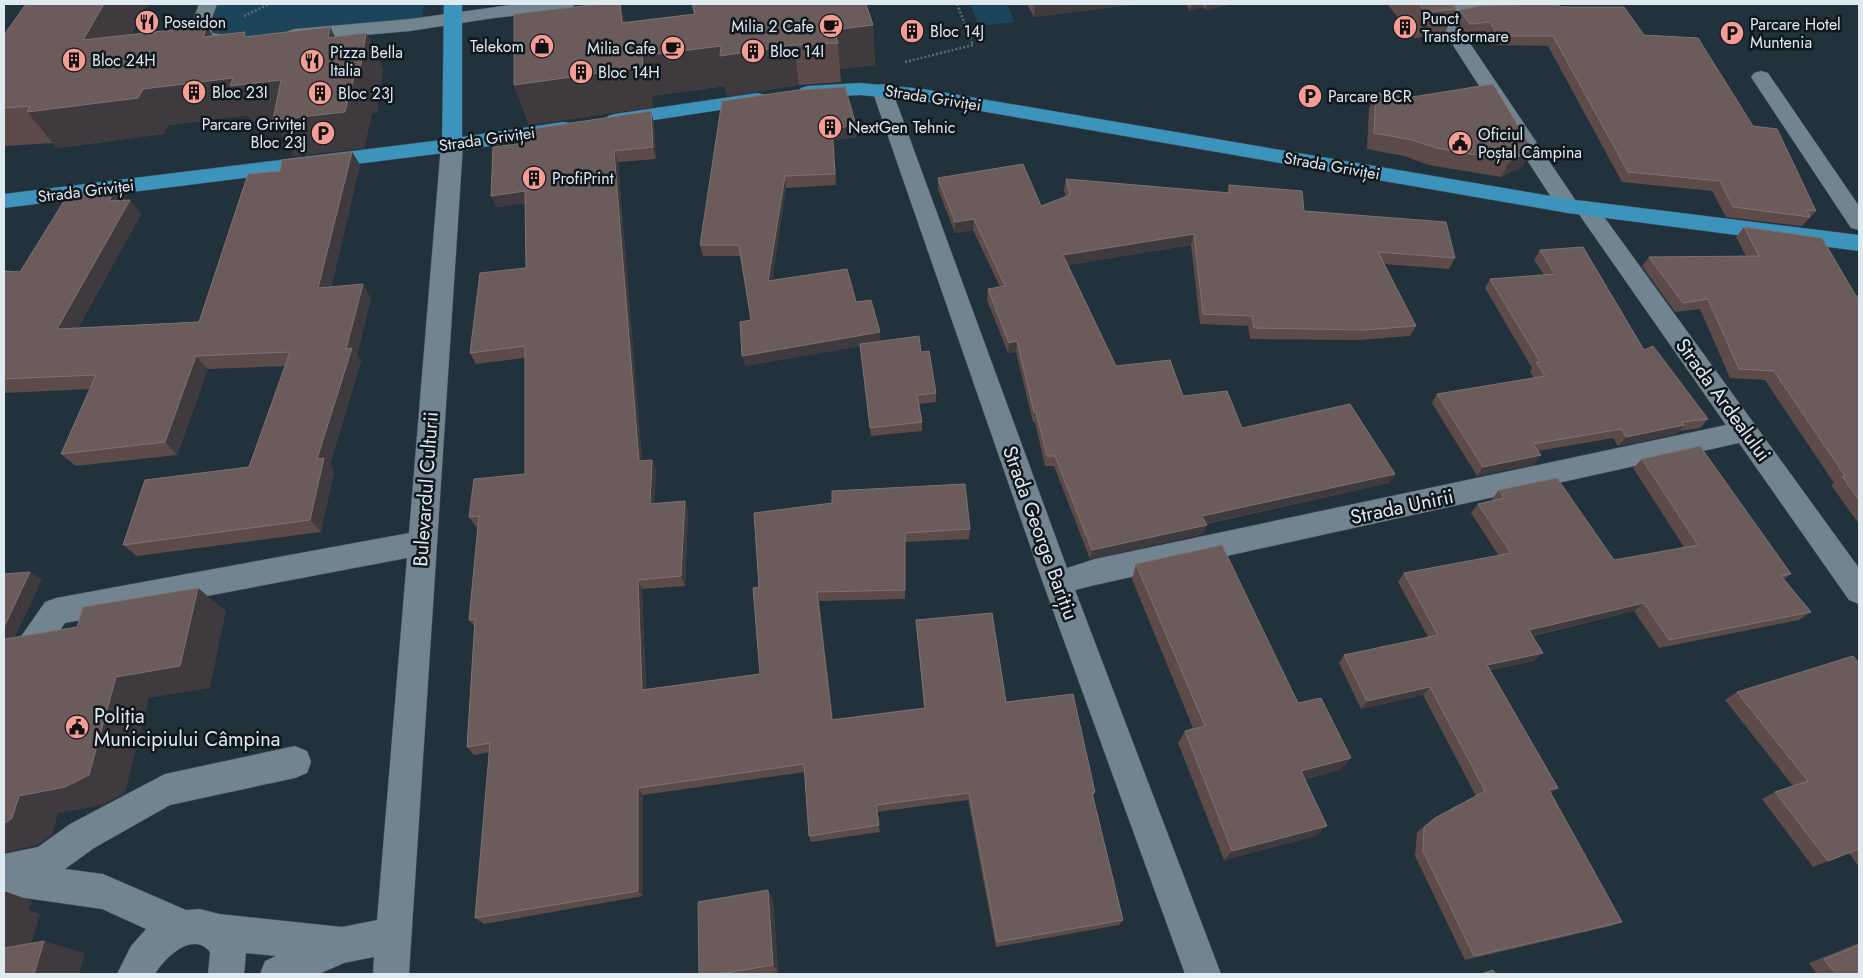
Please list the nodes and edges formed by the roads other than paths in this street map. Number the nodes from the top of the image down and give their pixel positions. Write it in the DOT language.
graph roads {
  1 [pos="208,4"];
  2 [pos="566,4"];
  3 [pos="1539,4"];
  4 [pos="453,11"];
  5 [pos="273,37"];
  6 [pos="244,40"];
  7 [pos="1761,77"];
  8 [pos="882,90"];
  9 [pos="452,145"];
  10 [pos="4,201"];
  11 [pos="1577,207"];
  12 [pos="1859,222"];
  13 [pos="1859,243"];
  14 [pos="1745,431"];
  15 [pos="422,543"];
  16 [pos="1058,583"];
  17 [pos="1859,591"];
  18 [pos="4,687"];
  19 [pos="295,762"];
  20 [pos="4,871"];
  21 [pos="4,886"];
  22 [pos="202,930"];
  23 [pos="394,935"];
  24 [pos="342,946"];
  25 [pos="135,974"];
  26 [pos="226,974"];
  27 [pos="278,974"];
  28 [pos="391,974"];
  29 [pos="1203,974"];
  1 -- 6 [label="street"];
  2 -- 4 [label="street"];
  3 -- 11 [label="street, Strada Ardealului"];
  4 -- 5 [label="street"];
  4 -- 9 [label="main road, Bulevardul Culturii"];
  7 -- 12 [label="street"];
  8 -- 9 [label="main road, Strada Griviței"];
  8 -- 11 [label="main road, Strada Griviței"];
  8 -- 16 [label="street, Strada George Barițiu"];
  9 -- 10 [label="main road, Strada Griviței"];
  9 -- 15 [label="street, Bulevardul Culturii"];
  11 -- 13 [label="main road, Strada Griviței"];
  11 -- 14 [label="street, Strada Ardealului"];
  14 -- 16 [label="street, Strada Unirii"];
  14 -- 17 [label="street, Strada Ardealului"];
  15 -- 18 [label="street"];
  15 -- 23 [label="street, Bulevardul Culturii"];
  16 -- 29 [label="street, Strada George Barițiu"];
  19 -- 20 [label="street"];
  21 -- 22 [label="street"];
  22 -- 24 [label="street"];
  22 -- 25 [label="street"];
  22 -- 26 [label="street"];
  23 -- 24 [label="street"];
  23 -- 28 [label="street, Bulevardul Culturii"];
  24 -- 27 [label="street"];
}
